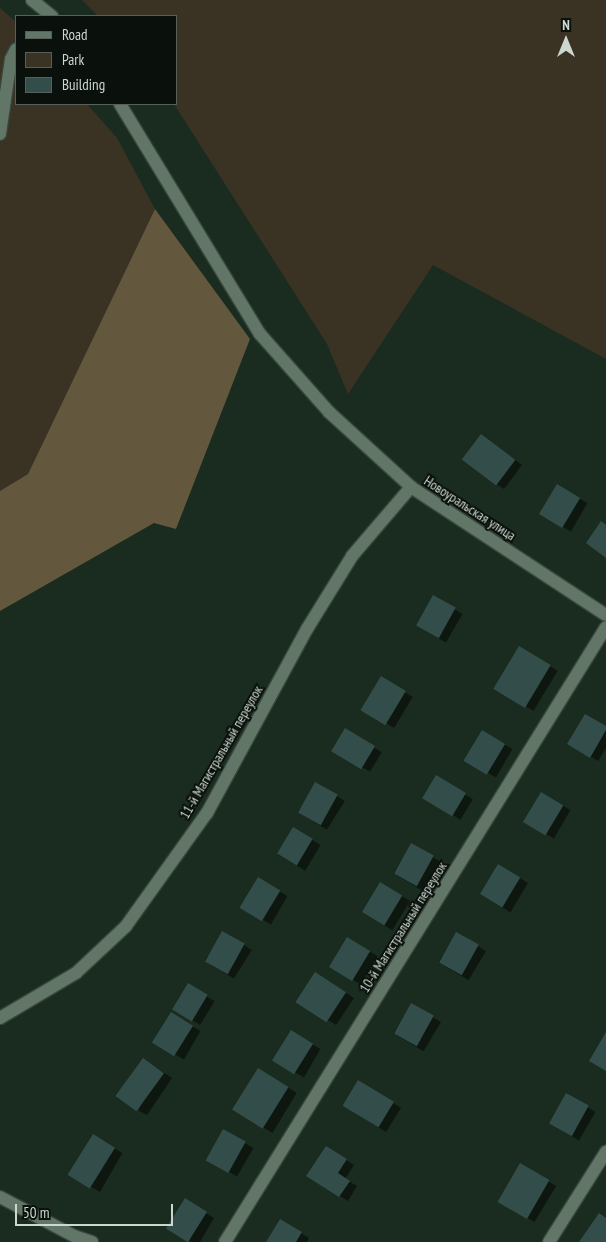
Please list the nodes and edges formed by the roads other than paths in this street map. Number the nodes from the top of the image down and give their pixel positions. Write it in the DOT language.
graph roads {
  1 [pos="36,8"];
  2 [pos="50,15"];
  3 [pos="15,51"];
  4 [pos="121,105"];
  5 [pos="0,134"];
  6 [pos="411,488"];
  7 [pos="606,615"];
  8 [pos="606,628"];
  9 [pos="0,1018"];
  10 [pos="606,1152"];
  11 [pos="0,1197"];
  12 [pos="92,1242"];
  13 [pos="225,1242"];
  14 [pos="549,1242"];
  1 -- 2 [label="street"];
  3 -- 5 [label="street"];
  4 -- 6 [label="street, Новоуральская улица"];
  6 -- 7 [label="street, Новоуральская улица"];
  6 -- 9 [label="street, 11-й Магистральный переулок"];
  8 -- 13 [label="street, 10-й Магистральный переулок"];
  10 -- 14 [label="street"];
  11 -- 12 [label="street"];
}
